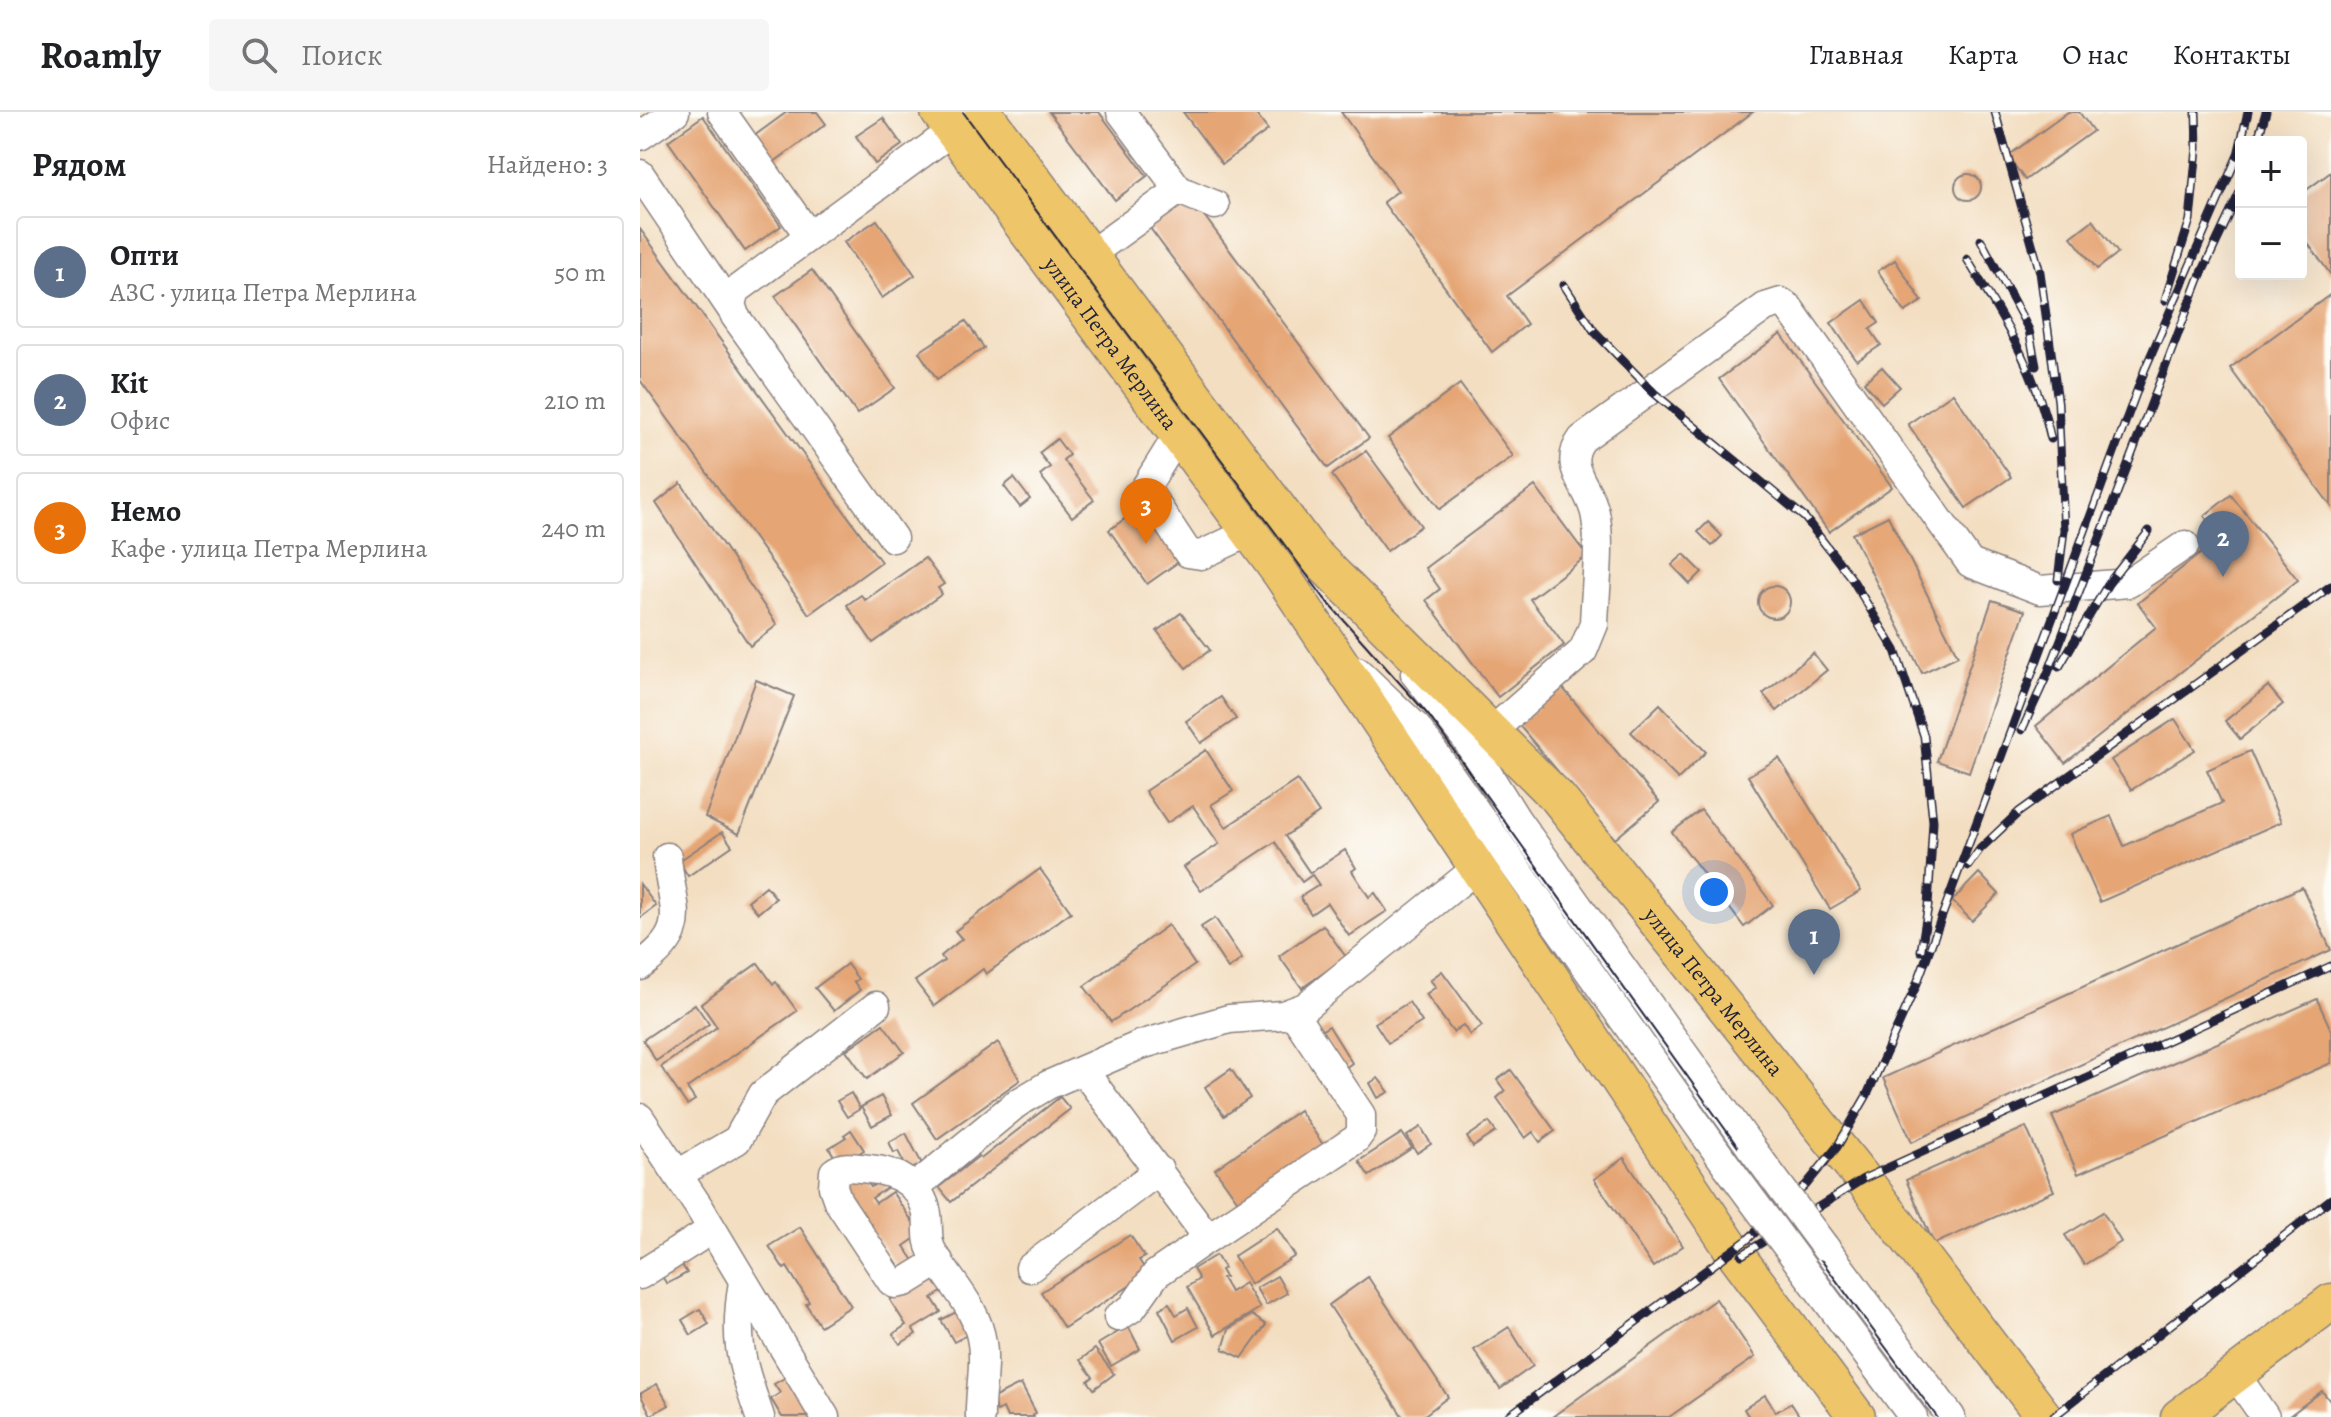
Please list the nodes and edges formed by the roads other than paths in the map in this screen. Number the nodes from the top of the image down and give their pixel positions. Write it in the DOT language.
graph roads {
  1 [pos="675,112"];
  2 [pos="722,112"];
  3 [pos="983,112"];
  4 [pos="1121,112"];
  5 [pos="956,118"];
  6 [pos="640,136"];
  7 [pos="640,174"];
  8 [pos="1179,190"];
  9 [pos="1215,205"];
  10 [pos="809,236"];
  11 [pos="1089,255"];
  12 [pos="732,310"];
  13 [pos="1178,435"];
  14 [pos="1250,532"];
  15 [pos="893,538"];
  16 [pos="2185,545"];
  17 [pos="1310,551"];
  18 [pos="1281,574"];
  19 [pos="1352,594"];
  20 [pos="1324,639"];
  21 [pos="1491,732"];
  22 [pos="667,857"];
  23 [pos="1477,868"];
  24 [pos="640,966"];
  25 [pos="876,1006"];
  26 [pos="1293,1013"];
  27 [pos="1083,1070"];
  28 [pos="640,1118"];
  29 [pos="1159,1170"];
  30 [pos="678,1174"];
  31 [pos="914,1188"];
  32 [pos="711,1230"];
  33 [pos="1208,1238"];
  34 [pos="939,1261"];
  35 [pos="1030,1268"];
  36 [pos="640,1275"];
  37 [pos="743,1282"];
  38 [pos="2331,1302"];
  39 [pos="1118,1317"];
  40 [pos="2235,1374"];
  41 [pos="1909,1412"];
  42 [pos="760,1417"];
  43 [pos="825,1417"];
  44 [pos="980,1417"];
  45 [pos="1857,1417"];
  46 [pos="1951,1417"];
  47 [pos="2044,1417"];
  48 [pos="2179,1417"];
  49 [pos="2265,1417"];
  1 -- 6 [label="street"];
  2 -- 10 [label="street"];
  3 -- 11 [label="main road, улица Петра Мерлина"];
  4 -- 8 [label="street"];
  5 -- 10 [label="street"];
  5 -- 13 [label="main road, улица Петра Мерлина"];
  7 -- 12 [label="street"];
  8 -- 9 [label="street"];
  8 -- 11 [label="street"];
  10 -- 12 [label="street"];
  11 -- 17 [label="main road, улица Петра Мерлина"];
  12 -- 15 [label="street"];
  13 -- 14 [label="main road, улица Петра Мерлина"];
  13 -- 14 [label="street"];
  14 -- 18 [label="main road, улица Петра Мерлина"];
  16 -- 21 [label="street"];
  17 -- 18 [label="street"];
  17 -- 19 [label="main road, улица Петра Мерлина"];
  18 -- 20 [label="main road, улица Петра Мерлина"];
  19 -- 21 [label="main road, улица Петра Мерлина"];
  19 -- 46 [label="street, улица Петра Мерлина, bridge"];
  20 -- 23 [label="main road, улица Петра Мерлина"];
  20 -- 41 [label="street, улица Петра Мерлина, bridge"];
  21 -- 47 [label="main road, улица Петра Мерлина"];
  22 -- 24 [label="street"];
  23 -- 26 [label="street"];
  23 -- 45 [label="main road, улица Петра Мерлина"];
  25 -- 30 [label="street"];
  26 -- 27 [label="street"];
  26 -- 33 [label="street"];
  27 -- 29 [label="street"];
  27 -- 31 [label="street"];
  28 -- 30 [label="street"];
  29 -- 33 [label="street"];
  29 -- 35 [label="street"];
  30 -- 32 [label="street"];
  31 -- 34 [label="street"];
  31 -- 34 [label="street"];
  32 -- 36 [label="street"];
  32 -- 37 [label="street"];
  33 -- 39 [label="street"];
  34 -- 44 [label="street"];
  37 -- 42 [label="street"];
  37 -- 43 [label="street"];
  38 -- 40 [label="main road"];
  40 -- 48 [label="main road"];
  40 -- 49 [label="street"];
}
